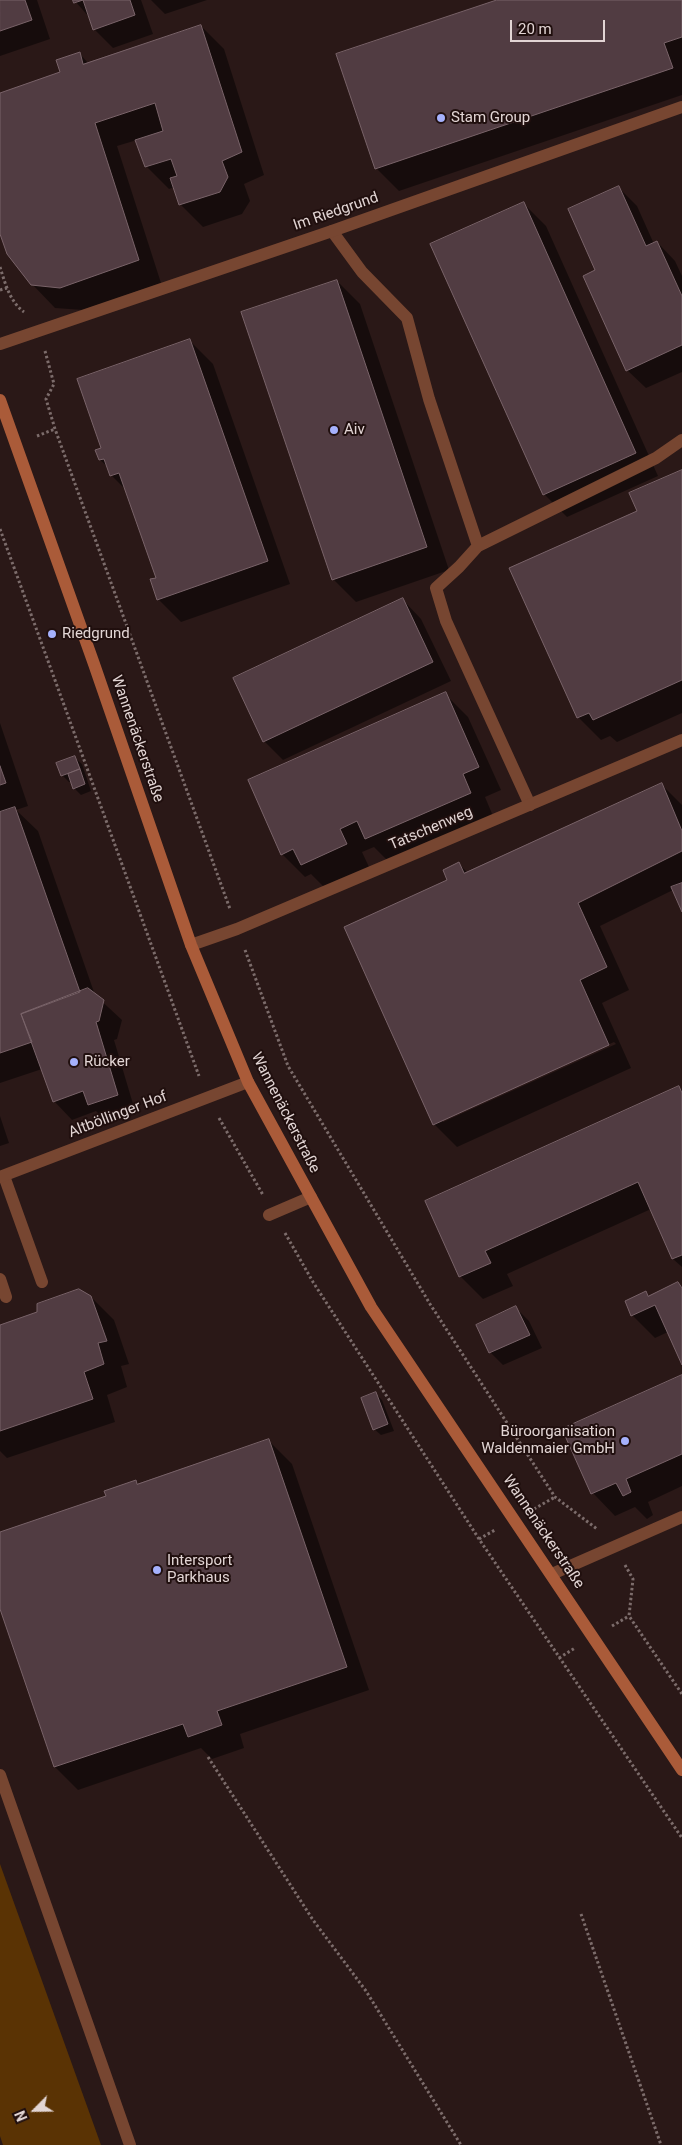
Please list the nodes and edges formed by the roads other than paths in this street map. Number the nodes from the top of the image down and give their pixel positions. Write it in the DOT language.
graph roads {
  1 [pos="682,107"];
  2 [pos="332,232"];
  3 [pos="0,344"];
  4 [pos="0,400"];
  5 [pos="682,440"];
  6 [pos="478,546"];
  7 [pos="682,740"];
  8 [pos="530,805"];
  9 [pos="192,945"];
  10 [pos="248,1082"];
  11 [pos="2,1176"];
  12 [pos="311,1197"];
  13 [pos="269,1215"];
  14 [pos="0,1280"];
  15 [pos="42,1282"];
  16 [pos="6,1297"];
  17 [pos="682,1517"];
  18 [pos="552,1574"];
  19 [pos="682,1770"];
  20 [pos="0,1775"];
  21 [pos="130,2145"];
  1 -- 2 [label="street, Im Riedgrund"];
  2 -- 3 [label="street, Im Riedgrund"];
  2 -- 6 [label="street"];
  4 -- 9 [label="street, Wannenäckerstraße"];
  5 -- 6 [label="street"];
  6 -- 8 [label="street"];
  7 -- 8 [label="street, Tatschenweg"];
  8 -- 9 [label="street, Tatschenweg"];
  9 -- 10 [label="street, Wannenäckerstraße"];
  10 -- 11 [label="street, Altböllinger Hof"];
  10 -- 12 [label="street, Wannenäckerstraße"];
  11 -- 15 [label="street"];
  12 -- 13 [label="street"];
  12 -- 18 [label="street, Wannenäckerstraße"];
  14 -- 16 [label="street"];
  17 -- 18 [label="street"];
  18 -- 19 [label="street, Wannenäckerstraße"];
  20 -- 21 [label="street"];
}
